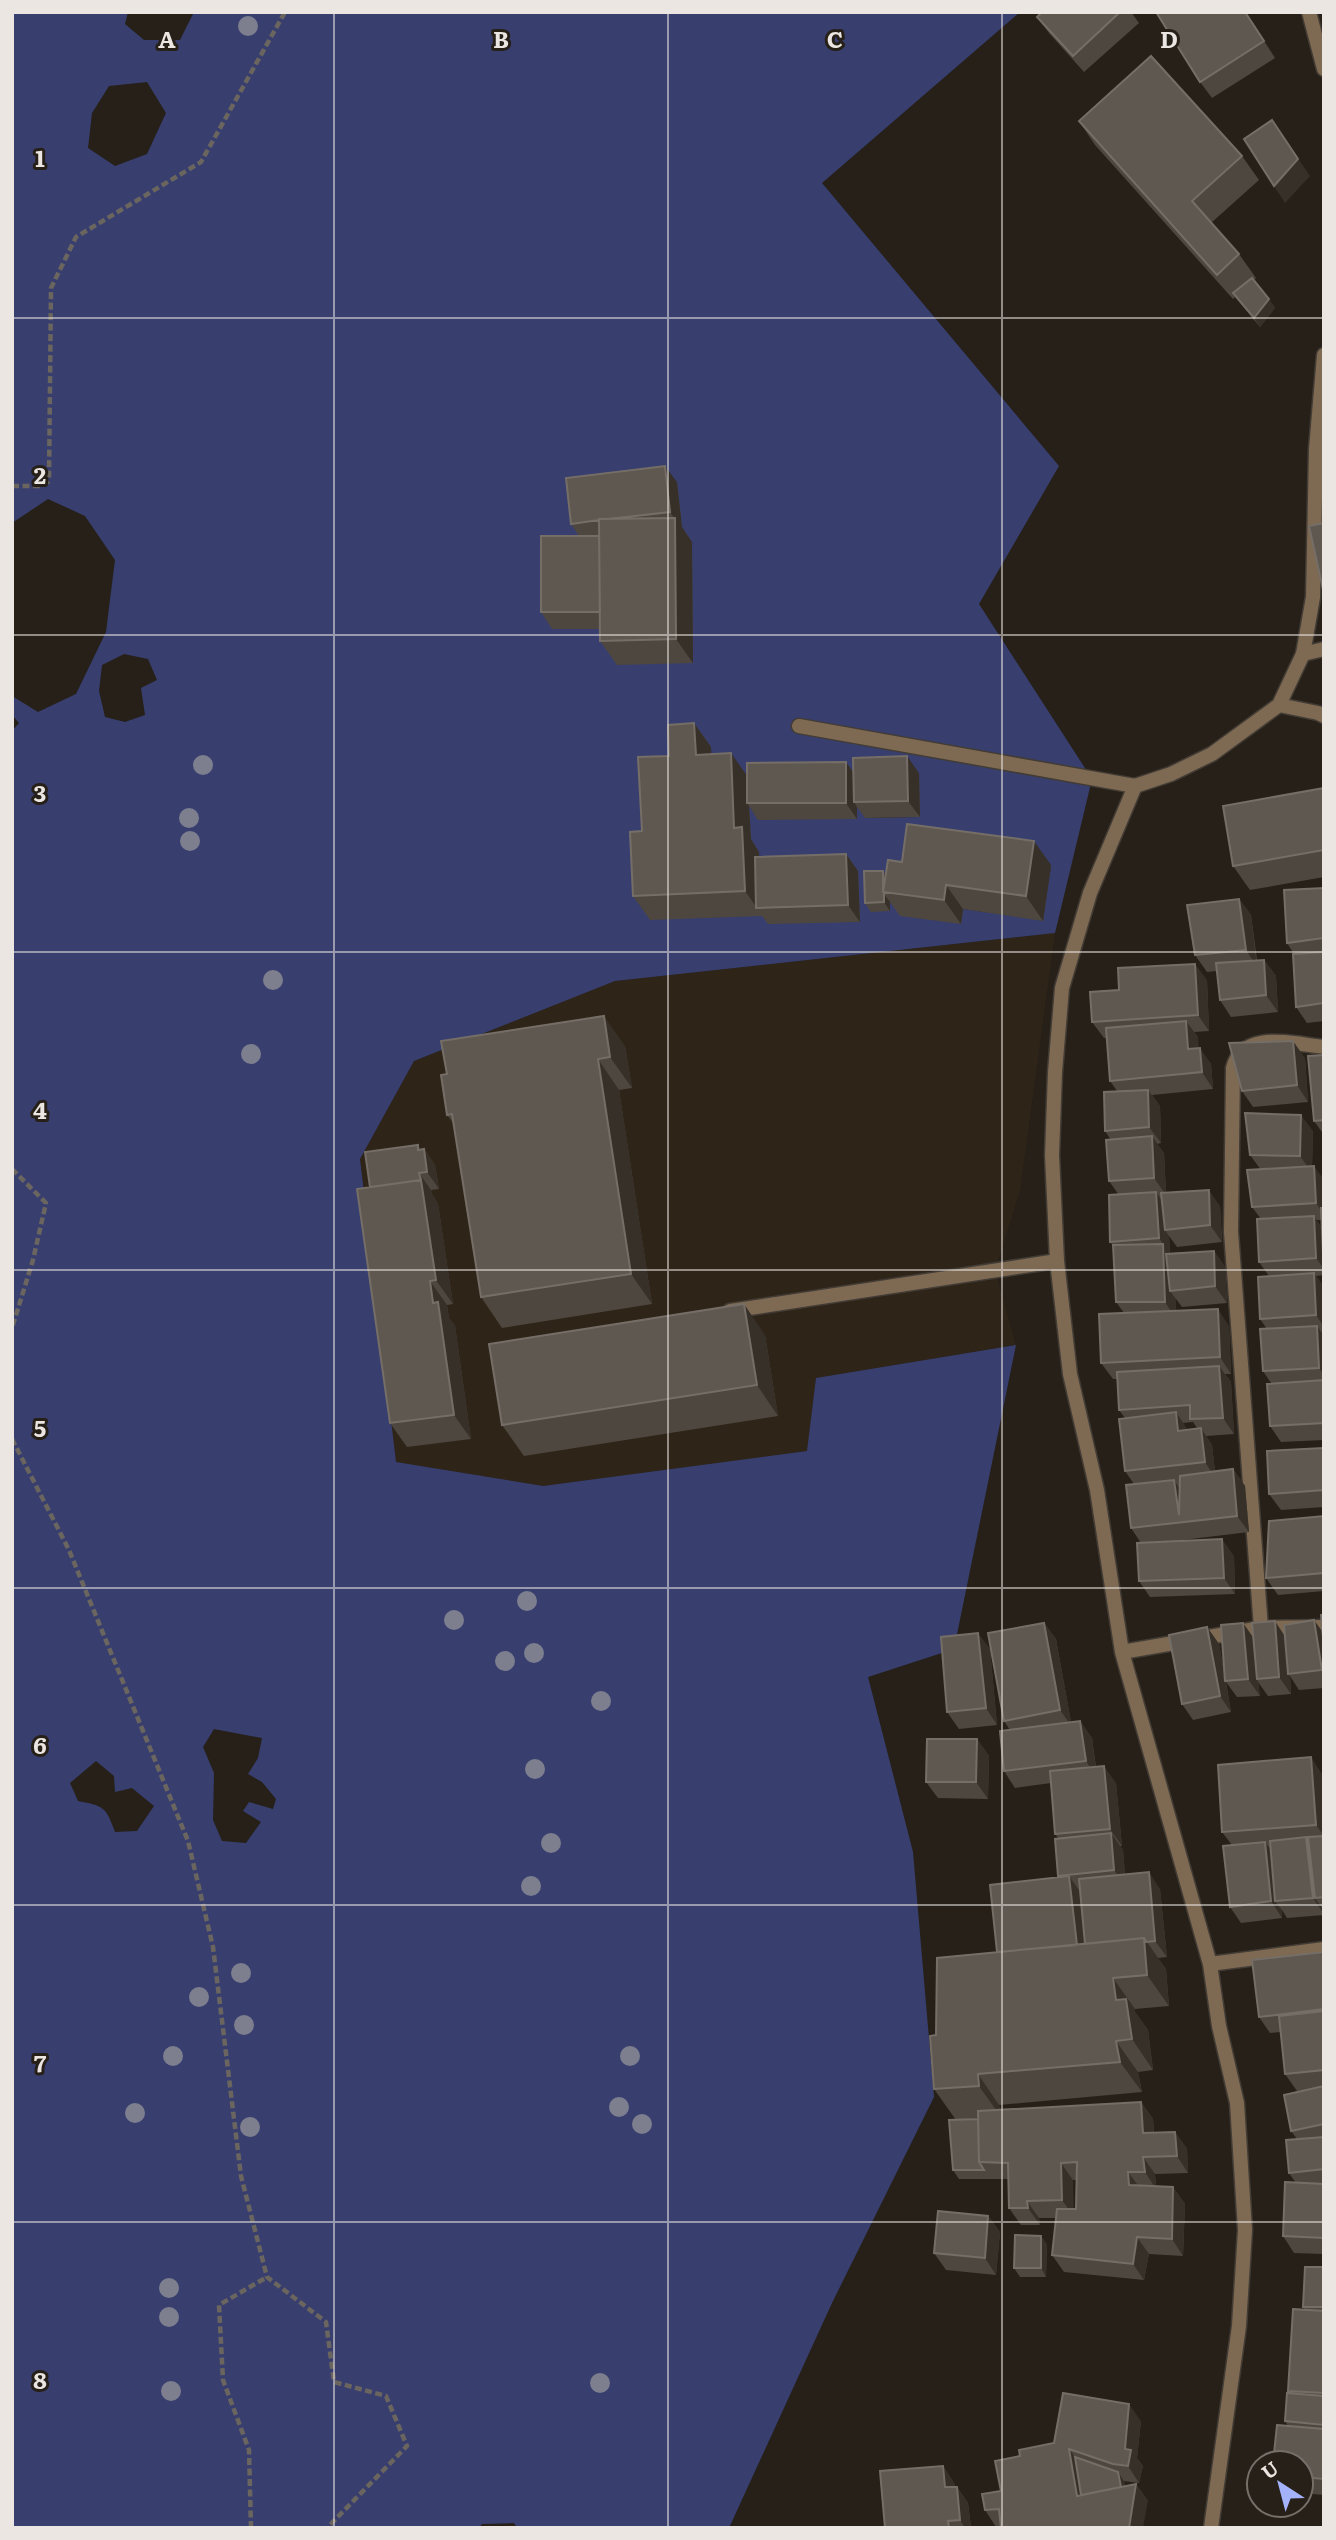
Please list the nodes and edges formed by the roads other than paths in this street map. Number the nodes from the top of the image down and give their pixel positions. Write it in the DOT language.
graph roads {
  1 [pos="1308,12"];
  2 [pos="1324,69"];
  3 [pos="1324,355"];
  4 [pos="1324,649"];
  5 [pos="1303,654"];
  6 [pos="1279,705"];
  7 [pos="1324,716"];
  8 [pos="799,726"];
  9 [pos="1135,786"];
  10 [pos="1324,1046"];
  11 [pos="1057,1261"];
  12 [pos="718,1313"];
  13 [pos="1324,1627"];
  14 [pos="1261,1628"];
  15 [pos="1122,1651"];
  16 [pos="1324,1948"];
  17 [pos="1210,1964"];
  18 [pos="1211,2528"];
  1 -- 2 [label="street"];
  3 -- 5 [label="street"];
  4 -- 5 [label="street"];
  5 -- 6 [label="street"];
  6 -- 7 [label="street"];
  6 -- 9 [label="street"];
  8 -- 9 [label="street"];
  9 -- 11 [label="street"];
  10 -- 14 [label="street"];
  11 -- 12 [label="street"];
  11 -- 15 [label="street"];
  13 -- 14 [label="street"];
  14 -- 15 [label="street"];
  15 -- 17 [label="street"];
  16 -- 17 [label="street"];
  17 -- 18 [label="street"];
}
